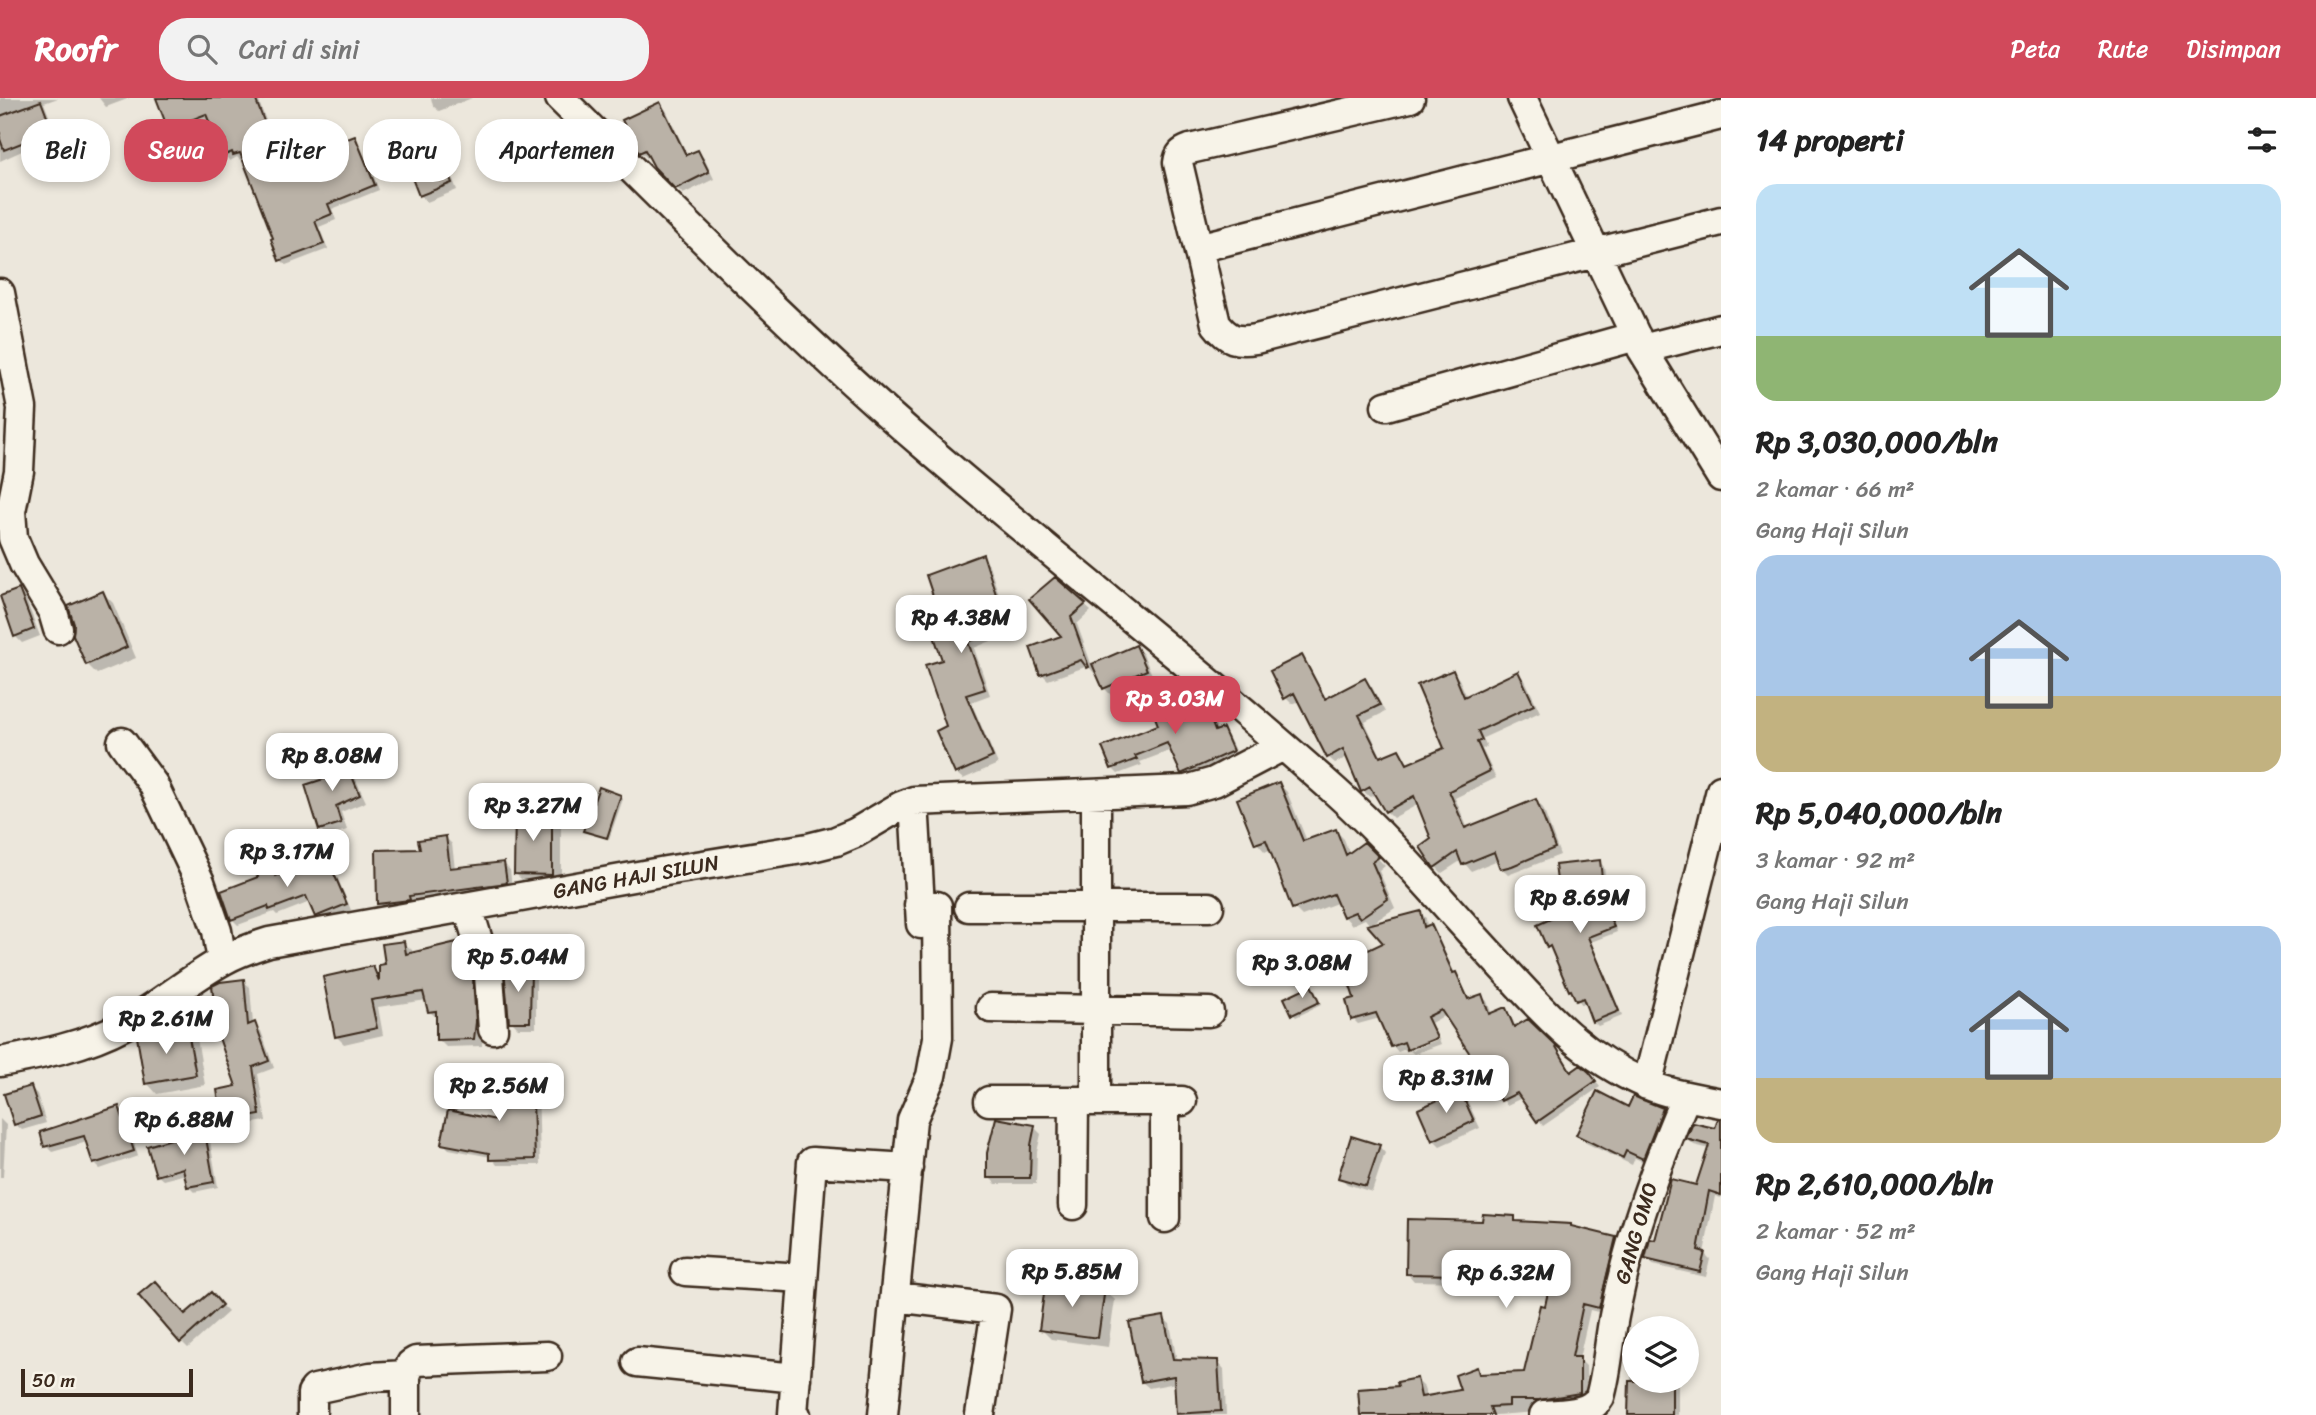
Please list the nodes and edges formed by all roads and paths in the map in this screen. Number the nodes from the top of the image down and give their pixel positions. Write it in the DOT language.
graph roads {
  1 [pos="560,98"];
  2 [pos="1410,98"];
  3 [pos="1522,98"];
  4 [pos="1721,115"];
  5 [pos="1551,158"];
  6 [pos="1721,221"];
  7 [pos="1198,248"];
  8 [pos="1597,253"];
  9 [pos="0,293"];
  10 [pos="1721,329"];
  11 [pos="1639,343"];
  12 [pos="1386,406"];
  13 [pos="1712,446"];
  14 [pos="1721,477"];
  15 [pos="58,629"];
  16 [pos="122,742"];
  17 [pos="1283,747"];
  18 [pos="1721,790"];
  19 [pos="1096,795"];
  20 [pos="914,801"];
  21 [pos="970,907"];
  22 [pos="1209,907"];
  23 [pos="468,908"];
  24 [pos="1096,908"];
  25 [pos="222,961"];
  26 [pos="991,1008"];
  27 [pos="1096,1008"];
  28 [pos="1209,1012"];
  29 [pos="493,1029"];
  30 [pos="0,1062"];
  31 [pos="1647,1085"];
  32 [pos="1686,1096"];
  33 [pos="989,1101"];
  34 [pos="1085,1101"];
  35 [pos="1721,1103"];
  36 [pos="908,1168"];
  37 [pos="1073,1205"];
  38 [pos="1164,1218"];
  39 [pos="685,1271"];
  40 [pos="803,1278"];
  41 [pos="895,1297"];
  42 [pos="547,1356"];
  43 [pos="637,1362"];
  44 [pos="406,1376"];
  45 [pos="796,1378"];
  46 [pos="312,1415"];
  47 [pos="406,1415"];
  48 [pos="796,1415"];
  49 [pos="883,1415"];
  50 [pos="980,1415"];
  51 [pos="1544,1415"];
  1 -- 17 [label="street"];
  2 -- 7 [label="street"];
  3 -- 5 [label="street"];
  4 -- 5 [label="street"];
  5 -- 7 [label="street"];
  5 -- 8 [label="street"];
  6 -- 8 [label="street"];
  7 -- 8 [label="street"];
  8 -- 11 [label="street"];
  9 -- 15 [label="street"];
  10 -- 11 [label="street"];
  11 -- 12 [label="street"];
  11 -- 13 [label="street"];
  13 -- 14 [label="street"];
  16 -- 25 [label="street"];
  17 -- 19 [label="street, GANG HAJI SILUN"];
  17 -- 31 [label="street"];
  18 -- 31 [label="street"];
  19 -- 20 [label="street, GANG HAJI SILUN"];
  19 -- 24 [label="street"];
  20 -- 23 [label="street, GANG HAJI SILUN"];
  20 -- 36 [label="street"];
  21 -- 24 [label="street"];
  22 -- 24 [label="street"];
  23 -- 25 [label="street, GANG HAJI SILUN"];
  23 -- 29 [label="street"];
  24 -- 27 [label="street"];
  25 -- 30 [label="street, GANG HAJI SILUN"];
  26 -- 27 [label="street"];
  27 -- 28 [label="street"];
  27 -- 34 [label="street"];
  31 -- 32 [label="street"];
  32 -- 35 [label="street"];
  32 -- 51 [label="street, GANG OMO"];
  33 -- 34 [label="street"];
  34 -- 37 [label="street"];
  34 -- 38 [label="street"];
  36 -- 40 [label="street"];
  36 -- 41 [label="street"];
  39 -- 40 [label="street"];
  40 -- 45 [label="street"];
  41 -- 49 [label="street"];
  41 -- 50 [label="street"];
  42 -- 44 [label="street"];
  43 -- 45 [label="street"];
  44 -- 46 [label="street"];
  44 -- 47 [label="street"];
  45 -- 48 [label="street"];
}
